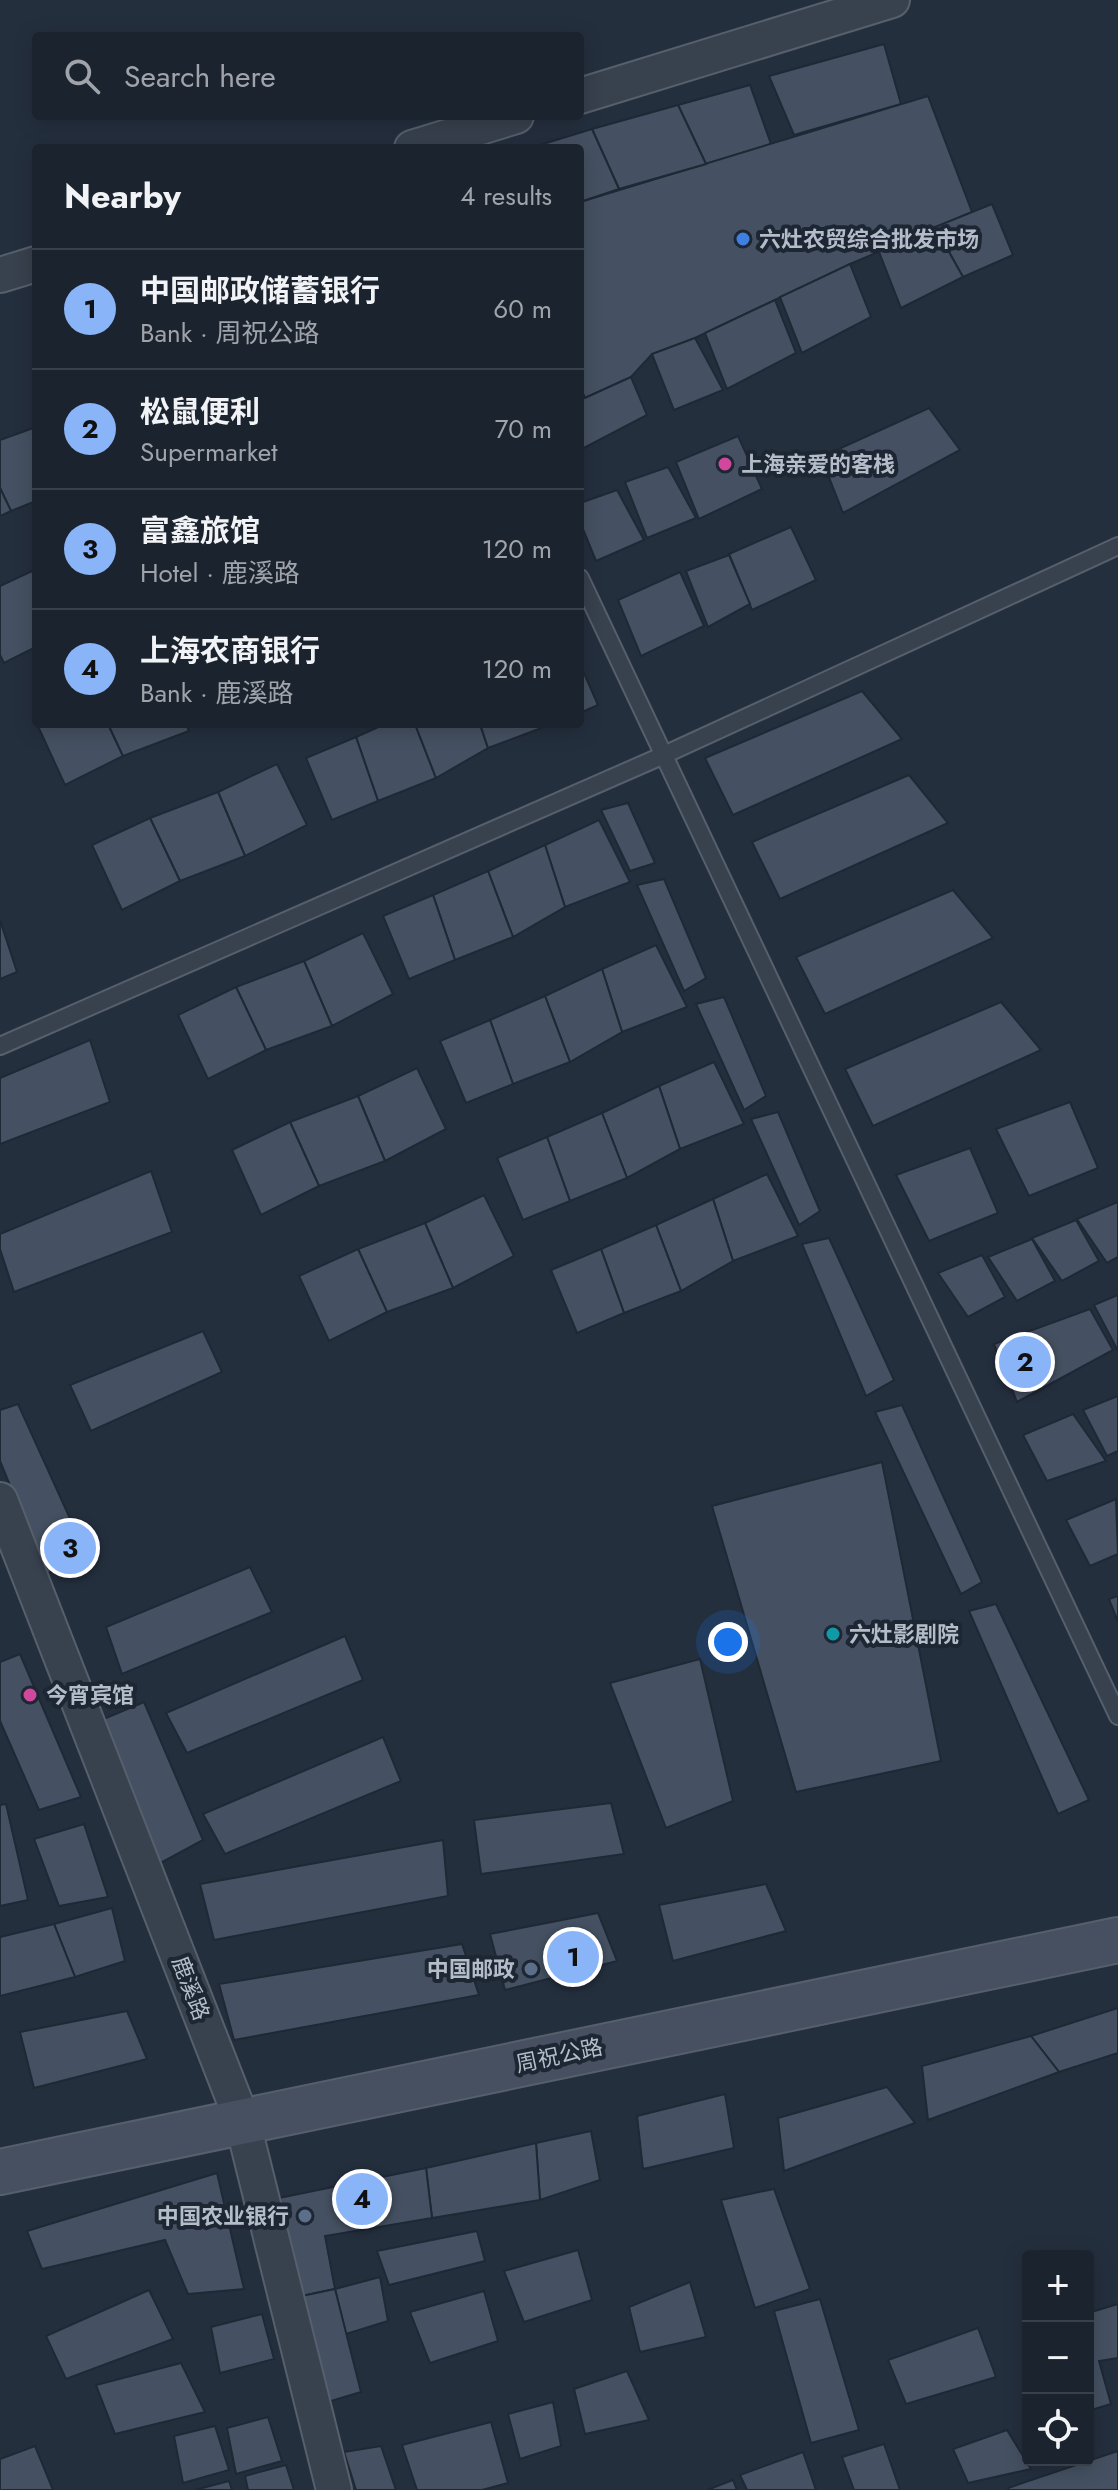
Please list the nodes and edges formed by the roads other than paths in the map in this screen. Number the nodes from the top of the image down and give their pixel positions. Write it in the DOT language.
graph roads {
  1 [pos="892,0"];
  2 [pos="584,95"];
  3 [pos="503,120"];
  4 [pos="425,144"];
  5 [pos="32,265"];
  6 [pos="0,275"];
  7 [pos="1118,546"];
  8 [pos="584,586"];
  9 [pos="664,755"];
  10 [pos="0,1046"];
  11 [pos="0,1500"];
  12 [pos="1118,1716"];
  13 [pos="1118,1940"];
  14 [pos="242,2120"];
  15 [pos="0,2172"];
  16 [pos="334,2490"];
  1 -- 2 [label="street"];
  3 -- 4 [label="street"];
  5 -- 6 [label="street"];
  7 -- 9 [label="lane"];
  8 -- 9 [label="lane"];
  9 -- 10 [label="lane"];
  9 -- 12 [label="lane"];
  11 -- 14 [label="street, 鹿溪路"];
  13 -- 14 [label="street, 周祝公路"];
  14 -- 15 [label="street, 周祝公路"];
  14 -- 16 [label="street, 鹿溪路"];
}
